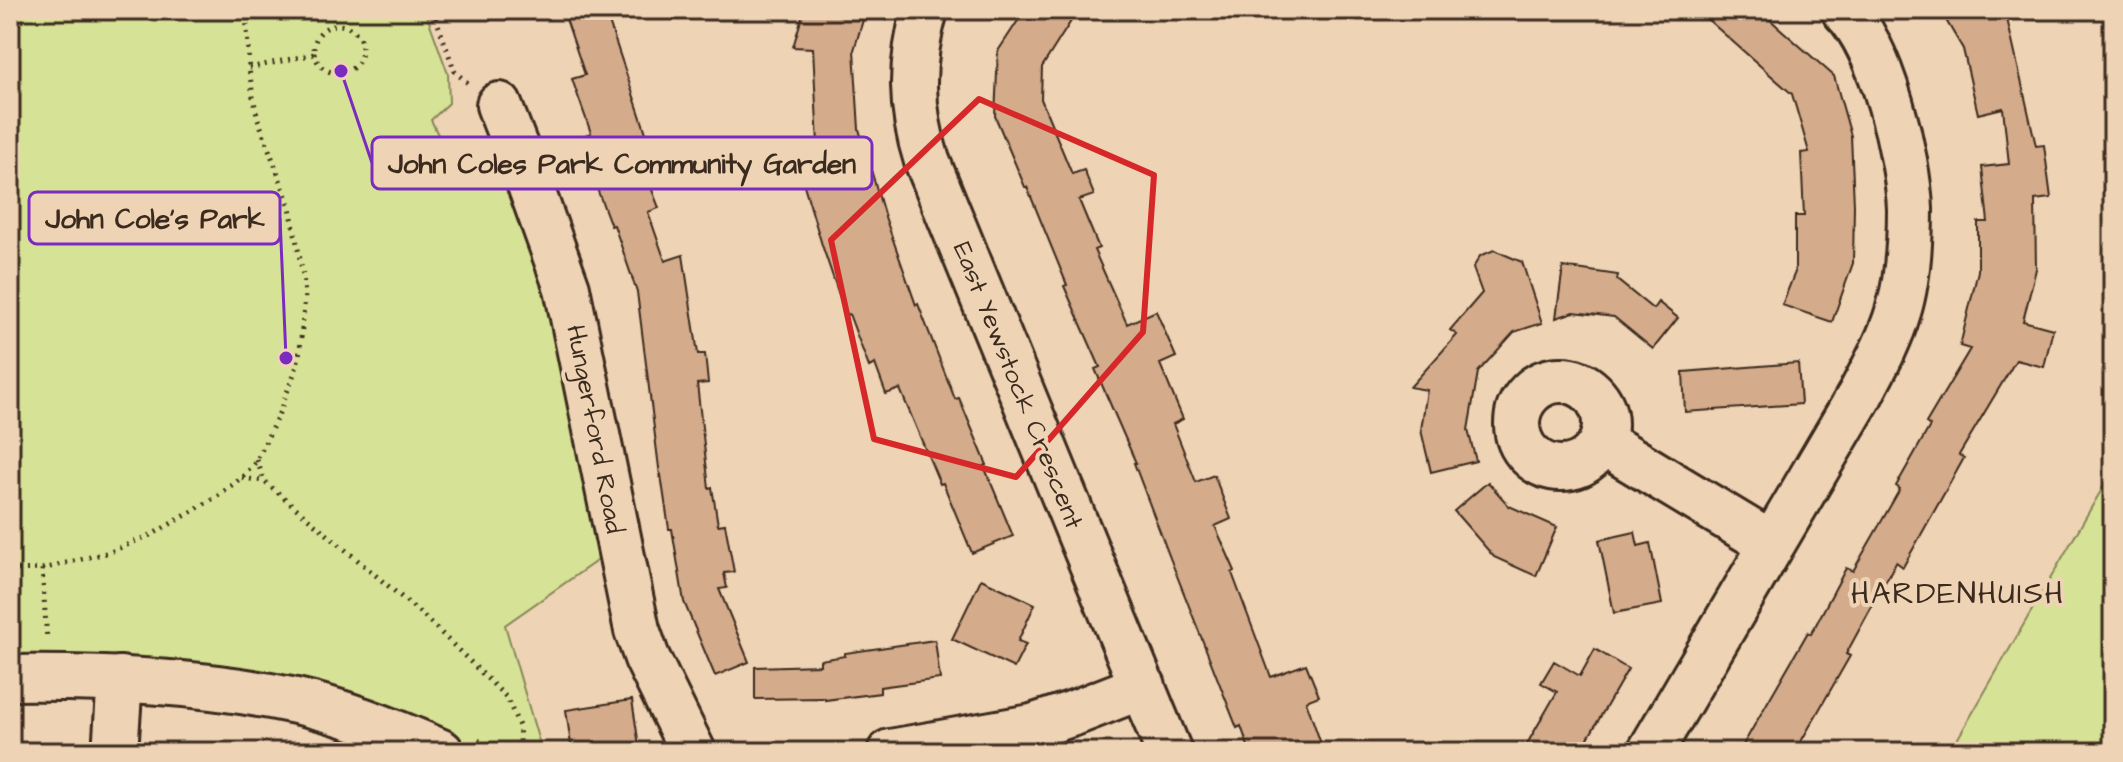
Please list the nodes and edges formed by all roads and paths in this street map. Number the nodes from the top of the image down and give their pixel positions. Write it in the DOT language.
graph roads {
  1 [pos="27,10"];
  2 [pos="246,10"];
  3 [pos="433,10"];
  4 [pos="925,10"];
  5 [pos="1844,10"];
  6 [pos="10,33"];
  7 [pos="314,54"];
  8 [pos="249,68"];
  9 [pos="499,105"];
  10 [pos="1602,442"];
  11 [pos="257,460"];
  12 [pos="242,478"];
  13 [pos="264,481"];
  14 [pos="1771,544"];
  15 [pos="42,569"];
  16 [pos="10,570"];
  17 [pos="49,651"];
  18 [pos="10,678"];
  19 [pos="120,679"];
  20 [pos="1143,686"];
  21 [pos="115,752"];
  22 [pos="441,752"];
  23 [pos="521,752"];
  24 [pos="693,752"];
  25 [pos="890,752"];
  26 [pos="1169,752"];
  27 [pos="1650,752"];
  1 -- 6 [label="path"];
  2 -- 8 [label="path"];
  3 -- 9 [label="path"];
  4 -- 20 [label="street, East Yewstock Crescent"];
  5 -- 14 [label="street"];
  7 -- 7 [label="path"];
  7 -- 8 [label="path"];
  8 -- 11 [label="path"];
  9 -- 24 [label="street, Hungerford Road"];
  10 -- 14 [label="street"];
  11 -- 12 [label="path"];
  11 -- 13 [label="path"];
  12 -- 13 [label="path"];
  12 -- 15 [label="path"];
  13 -- 23 [label="path"];
  14 -- 27 [label="street"];
  15 -- 16 [label="path"];
  15 -- 17 [label="path"];
  18 -- 19 [label="street"];
  19 -- 21 [label="street"];
  19 -- 22 [label="street"];
  20 -- 25 [label="street"];
  20 -- 26 [label="street, East Yewstock Crescent"];
}
